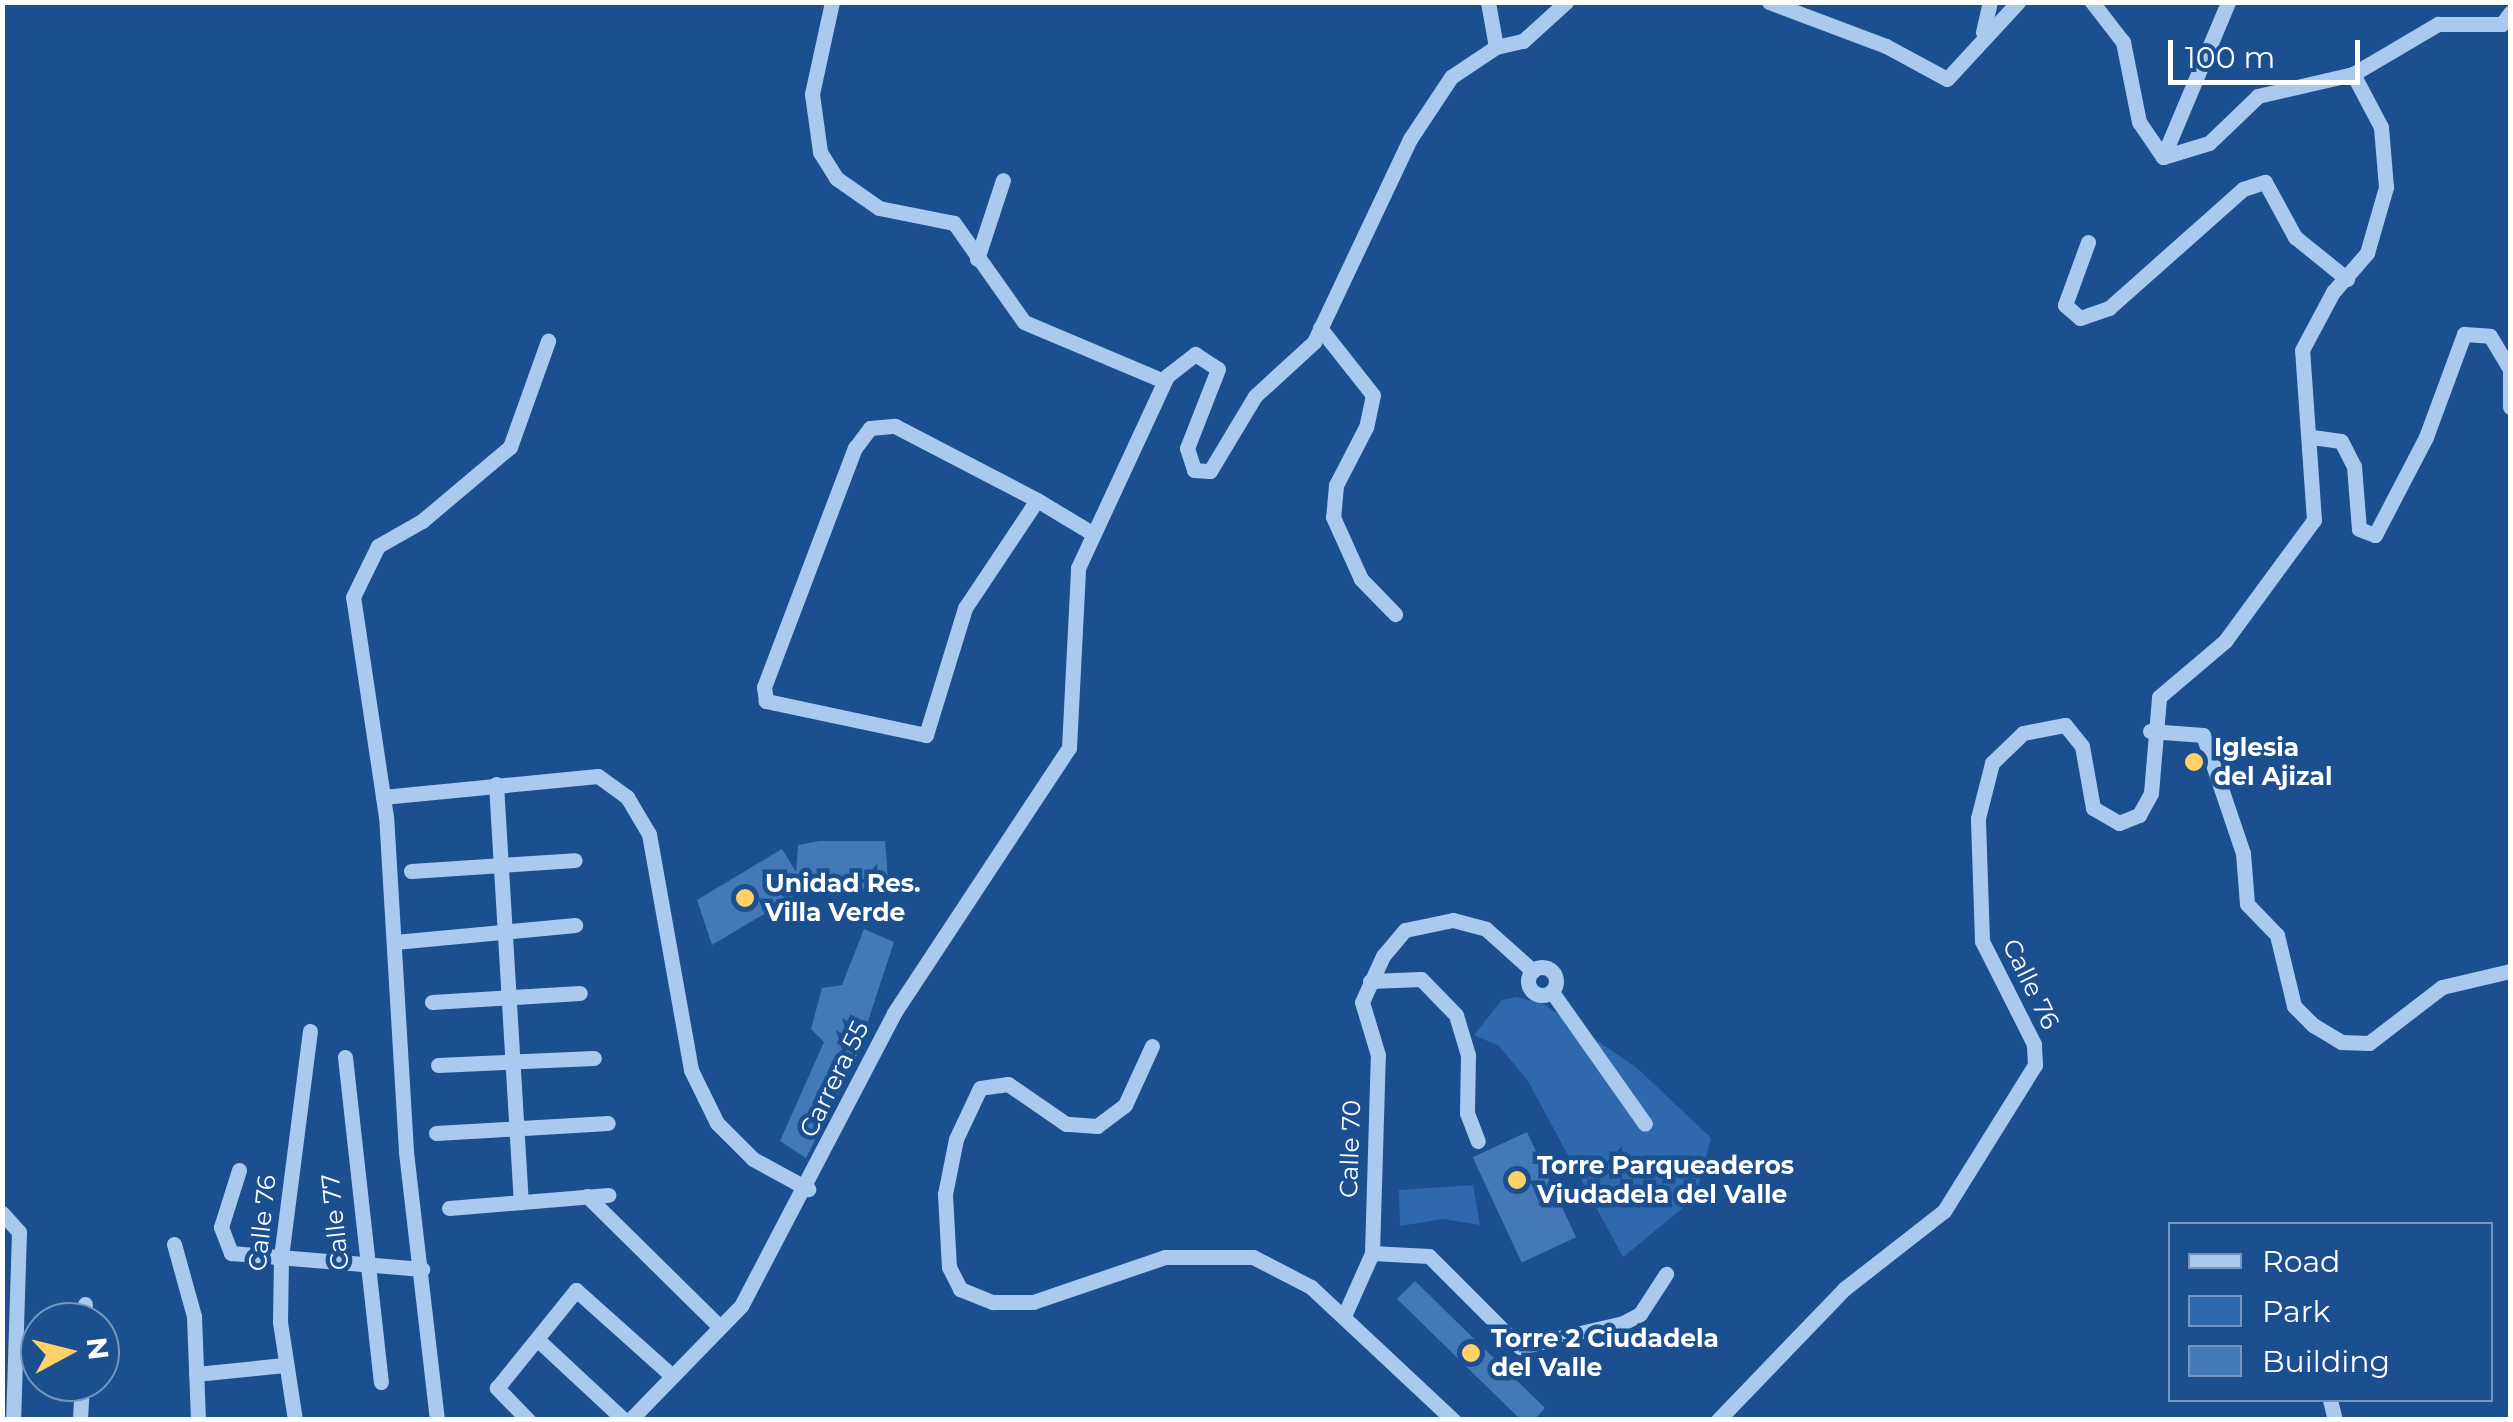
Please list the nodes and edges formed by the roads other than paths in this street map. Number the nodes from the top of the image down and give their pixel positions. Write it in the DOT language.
graph roads {
  1 [pos="832,2"];
  2 [pos="1488,2"];
  3 [pos="1566,2"];
  4 [pos="1769,2"];
  5 [pos="1990,2"];
  6 [pos="2018,2"];
  7 [pos="2092,2"];
  8 [pos="2228,2"];
  9 [pos="2510,13"];
  10 [pos="1982,36"];
  11 [pos="1496,47"];
  12 [pos="2354,74"];
  13 [pos="2163,157"];
  14 [pos="1004,180"];
  15 [pos="2088,242"];
  16 [pos="978,260"];
  17 [pos="2347,279"];
  18 [pos="1320,328"];
  19 [pos="548,340"];
  20 [pos="2510,369"];
  21 [pos="1164,381"];
  22 [pos="2510,407"];
  23 [pos="2312,438"];
  24 [pos="1038,500"];
  25 [pos="1092,533"];
  26 [pos="1395,614"];
  27 [pos="2150,731"];
  28 [pos="496,784"];
  29 [pos="383,797"];
  30 [pos="575,860"];
  31 [pos="500,864"];
  32 [pos="410,872"];
  33 [pos="575,924"];
  34 [pos="505,928"];
  35 [pos="395,942"];
  36 [pos="2510,971"];
  37 [pos="1370,981"];
  38 [pos="580,993"];
  39 [pos="509,998"];
  40 [pos="432,1002"];
  41 [pos="310,1030"];
  42 [pos="1152,1046"];
  43 [pos="345,1057"];
  44 [pos="594,1058"];
  45 [pos="513,1062"];
  46 [pos="438,1065"];
  47 [pos="608,1122"];
  48 [pos="1645,1124"];
  49 [pos="517,1128"];
  50 [pos="436,1133"];
  51 [pos="1478,1141"];
  52 [pos="239,1170"];
  53 [pos="808,1188"];
  54 [pos="608,1195"];
  55 [pos="587,1196"];
  56 [pos="521,1202"];
  57 [pos="449,1208"];
  58 [pos="2,1213"];
  59 [pos="174,1244"];
  60 [pos="1372,1253"];
  61 [pos="282,1257"];
  62 [pos="364,1268"];
  63 [pos="422,1268"];
  64 [pos="1666,1274"];
  65 [pos="1344,1316"];
  66 [pos="719,1326"];
  67 [pos="538,1340"];
  68 [pos="285,1365"];
  69 [pos="196,1374"];
  70 [pos="671,1376"];
  71 [pos="381,1382"];
  72 [pos="13,1420"];
  73 [pos="198,1420"];
  74 [pos="295,1420"];
  75 [pos="436,1420"];
  76 [pos="528,1420"];
  77 [pos="627,1420"];
  78 [pos="1454,1420"];
  79 [pos="1718,1420"];
  1 -- 16 [label="street"];
  2 -- 11 [label="street"];
  3 -- 11 [label="street"];
  4 -- 10 [label="street"];
  5 -- 10 [label="street"];
  6 -- 10 [label="street"];
  7 -- 13 [label="street"];
  8 -- 13 [label="street"];
  9 -- 12 [label="street"];
  11 -- 18 [label="street"];
  12 -- 13 [label="street"];
  12 -- 17 [label="street"];
  14 -- 16 [label="street"];
  15 -- 17 [label="street"];
  16 -- 21 [label="street"];
  17 -- 23 [label="street"];
  18 -- 21 [label="street"];
  18 -- 26 [label="street"];
  19 -- 29 [label="street"];
  20 -- 22 [label="street"];
  20 -- 23 [label="street"];
  21 -- 25 [label="street"];
  23 -- 27 [label="street"];
  24 -- 24 [label="street"];
  24 -- 25 [label="street"];
  25 -- 53 [label="street, Carrera 55"];
  27 -- 36 [label="street"];
  27 -- 79 [label="street, Calle 76"];
  28 -- 29 [label="street"];
  28 -- 31 [label="street"];
  28 -- 53 [label="street"];
  29 -- 35 [label="street"];
  30 -- 31 [label="street"];
  31 -- 32 [label="street"];
  31 -- 34 [label="street"];
  33 -- 34 [label="street"];
  34 -- 35 [label="street"];
  34 -- 39 [label="street"];
  35 -- 63 [label="street"];
  37 -- 48 [label="street"];
  37 -- 51 [label="street"];
  37 -- 60 [label="street, Calle 70"];
  38 -- 39 [label="street"];
  39 -- 40 [label="street"];
  39 -- 45 [label="street"];
  41 -- 61 [label="street, Calle 76"];
  42 -- 65 [label="street"];
  43 -- 62 [label="street, Calle 77"];
  44 -- 45 [label="street"];
  45 -- 46 [label="street"];
  45 -- 49 [label="street"];
  47 -- 49 [label="street"];
  49 -- 50 [label="street"];
  49 -- 56 [label="street"];
  52 -- 61 [label="street"];
  53 -- 66 [label="street, Carrera 55"];
  54 -- 55 [label="street"];
  55 -- 56 [label="street"];
  55 -- 66 [label="street"];
  56 -- 57 [label="street"];
  58 -- 72 [label="street"];
  59 -- 69 [label="street"];
  60 -- 64 [label="street"];
  60 -- 65 [label="street, Calle 70"];
  61 -- 62 [label="street"];
  61 -- 68 [label="street, Calle 76"];
  62 -- 63 [label="street"];
  62 -- 71 [label="street, Calle 77"];
  63 -- 75 [label="street"];
  65 -- 78 [label="street"];
  66 -- 70 [label="street, Carrera 55"];
  67 -- 70 [label="street"];
  67 -- 76 [label="street"];
  67 -- 77 [label="street"];
  68 -- 69 [label="street"];
  68 -- 74 [label="street, Calle 76"];
  69 -- 73 [label="street"];
  70 -- 77 [label="street, Carrera 55"];
}
